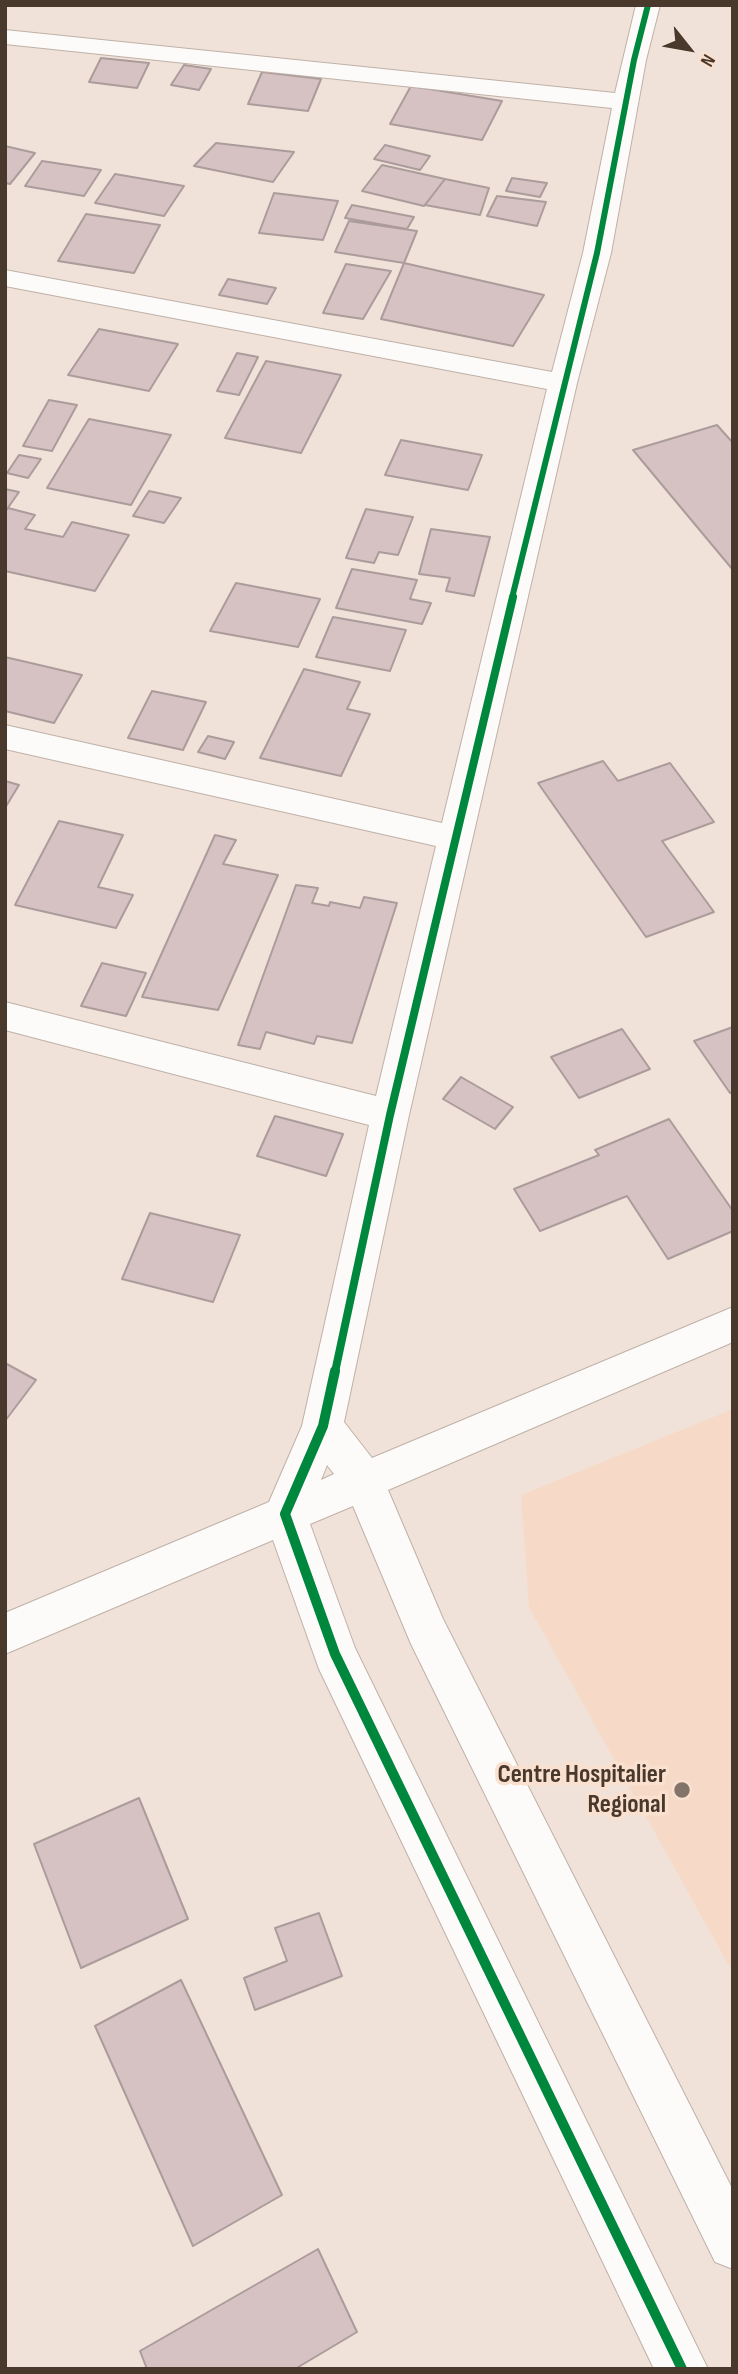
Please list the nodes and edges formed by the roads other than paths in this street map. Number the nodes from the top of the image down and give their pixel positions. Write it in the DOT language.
graph roads {
  1 [pos="648,5"];
  2 [pos="5,37"];
  3 [pos="625,102"];
  4 [pos="5,278"];
  5 [pos="562,383"];
  6 [pos="5,737"];
  7 [pos="455,838"];
  8 [pos="5,1017"];
  9 [pos="390,1115"];
  10 [pos="733,1324"];
  11 [pos="323,1426"];
  12 [pos="363,1480"];
  13 [pos="285,1514"];
  14 [pos="5,1634"];
  15 [pos="733,2244"];
  16 [pos="682,2369"];
  1 -- 3 [label="street"];
  2 -- 3 [label="street"];
  3 -- 5 [label="street"];
  4 -- 5 [label="street"];
  5 -- 7 [label="street"];
  6 -- 7 [label="street"];
  7 -- 9 [label="street"];
  8 -- 9 [label="street"];
  9 -- 11 [label="street"];
  10 -- 12 [label="street"];
  11 -- 12 [label="street"];
  11 -- 13 [label="street"];
  12 -- 13 [label="street"];
  12 -- 15 [label="street"];
  13 -- 14 [label="street"];
  13 -- 16 [label="street"];
}
